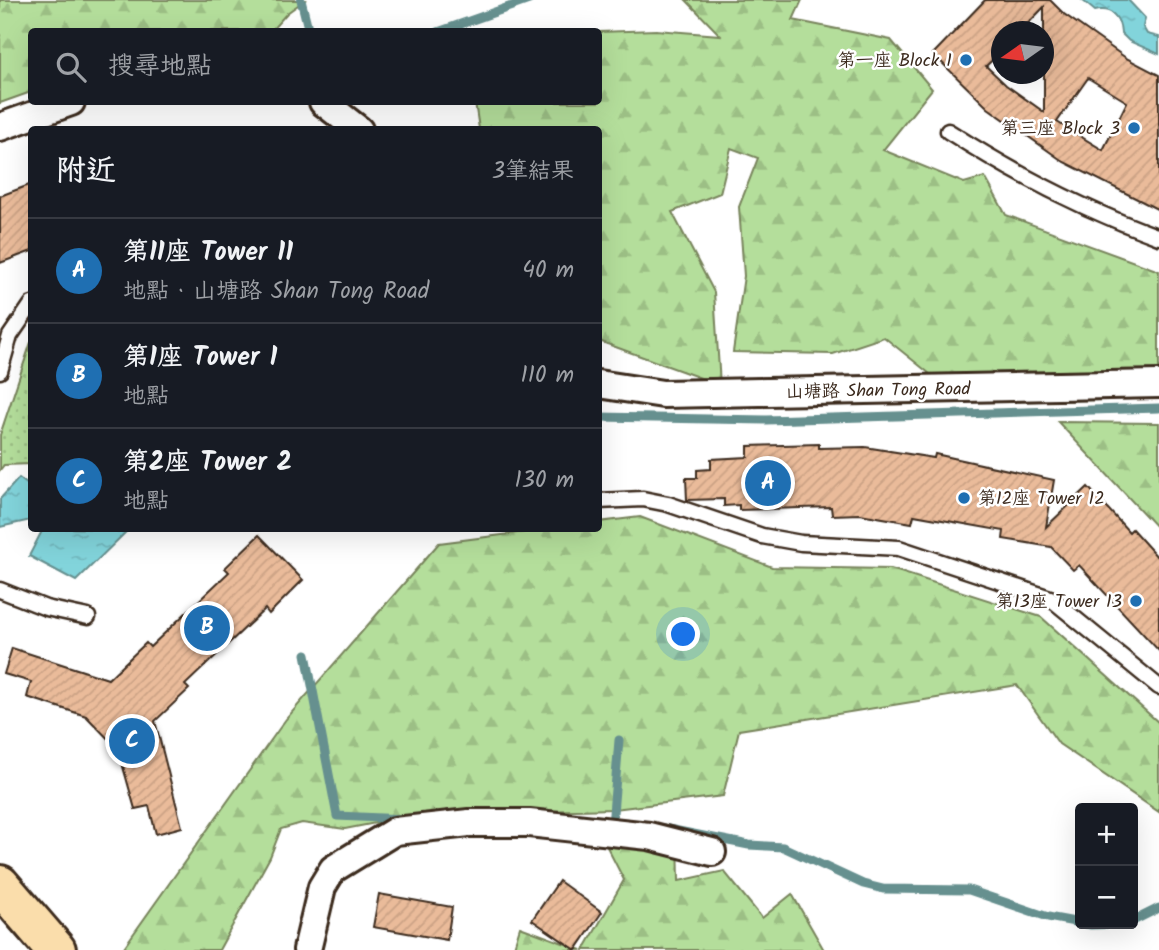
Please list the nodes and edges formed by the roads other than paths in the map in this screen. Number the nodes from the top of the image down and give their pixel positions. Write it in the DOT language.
graph roads {
  1 [pos="62,105"];
  2 [pos="329,106"];
  3 [pos="354,126"];
  4 [pos="0,127"];
  5 [pos="948,131"];
  6 [pos="1159,237"];
  7 [pos="28,310"];
  8 [pos="0,371"];
  9 [pos="1159,384"];
  10 [pos="602,385"];
  11 [pos="602,501"];
  12 [pos="0,590"];
  13 [pos="88,617"];
  14 [pos="1159,687"];
  15 [pos="712,852"];
  16 [pos="0,885"];
  17 [pos="56,950"];
  18 [pos="307,950"];
  1 -- 4 [label="street"];
  2 -- 3 [label="street"];
  5 -- 6 [label="lane"];
  7 -- 8 [label="lane"];
  9 -- 10 [label="street, 山塘路 Shan Tong Road"];
  11 -- 14 [label="lane"];
  12 -- 13 [label="lane"];
  15 -- 18 [label="street"];
  16 -- 17 [label="highway"];
}
